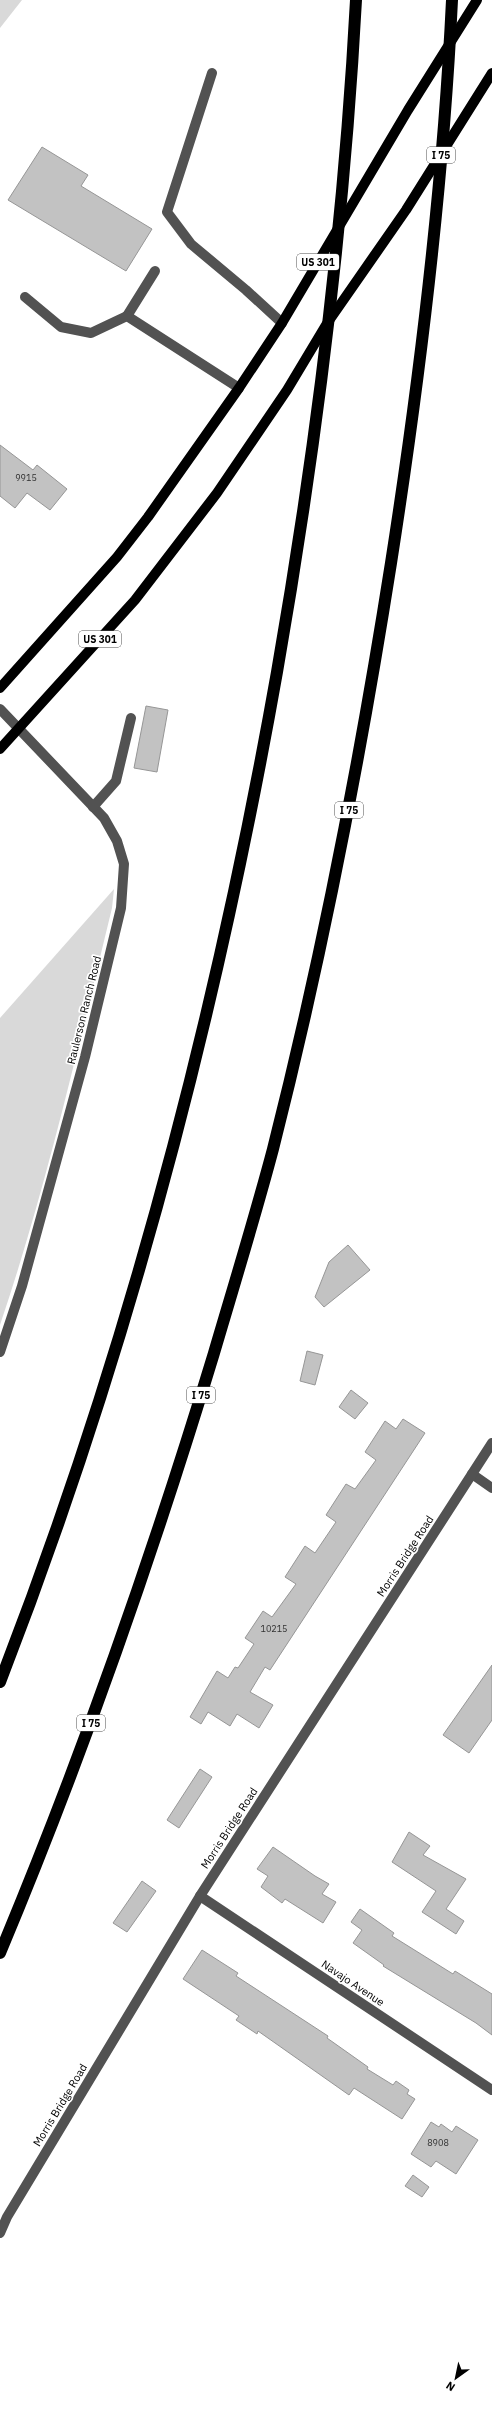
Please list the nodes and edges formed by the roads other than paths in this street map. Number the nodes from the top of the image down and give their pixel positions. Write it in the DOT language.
graph roads {
  1 [pos="356,0"];
  2 [pos="452,0"];
  3 [pos="477,0"];
  4 [pos="212,73"];
  5 [pos="491,77"];
  6 [pos="155,271"];
  7 [pos="25,297"];
  8 [pos="127,316"];
  9 [pos="282,323"];
  10 [pos="239,388"];
  11 [pos="0,688"];
  12 [pos="0,709"];
  13 [pos="131,718"];
  14 [pos="18,730"];
  15 [pos="0,749"];
  16 [pos="93,807"];
  17 [pos="0,1352"];
  18 [pos="492,1443"];
  19 [pos="472,1474"];
  20 [pos="492,1488"];
  21 [pos="0,1682"];
  22 [pos="200,1896"];
  23 [pos="0,1953"];
  24 [pos="492,2090"];
  25 [pos="0,2233"];
  1 -- 21 [label="highway"];
  2 -- 23 [label="highway, I 75"];
  3 -- 9 [label="main road, US 301"];
  4 -- 9 [label="street"];
  5 -- 14 [label="main road, US 301"];
  6 -- 8 [label="street"];
  7 -- 8 [label="street"];
  8 -- 10 [label="street"];
  9 -- 10 [label="main road, US 301"];
  10 -- 11 [label="main road, US 301"];
  12 -- 14 [label="street, Raulerson Ranch Road"];
  13 -- 16 [label="street"];
  14 -- 15 [label="main road, US 301"];
  14 -- 16 [label="street, Raulerson Ranch Road"];
  16 -- 17 [label="street, Raulerson Ranch Road"];
  18 -- 19 [label="street, Morris Bridge Road"];
  19 -- 20 [label="street"];
  19 -- 22 [label="street, Morris Bridge Road"];
  22 -- 24 [label="street, Navajo Avenue"];
  22 -- 25 [label="street, Morris Bridge Road"];
}
